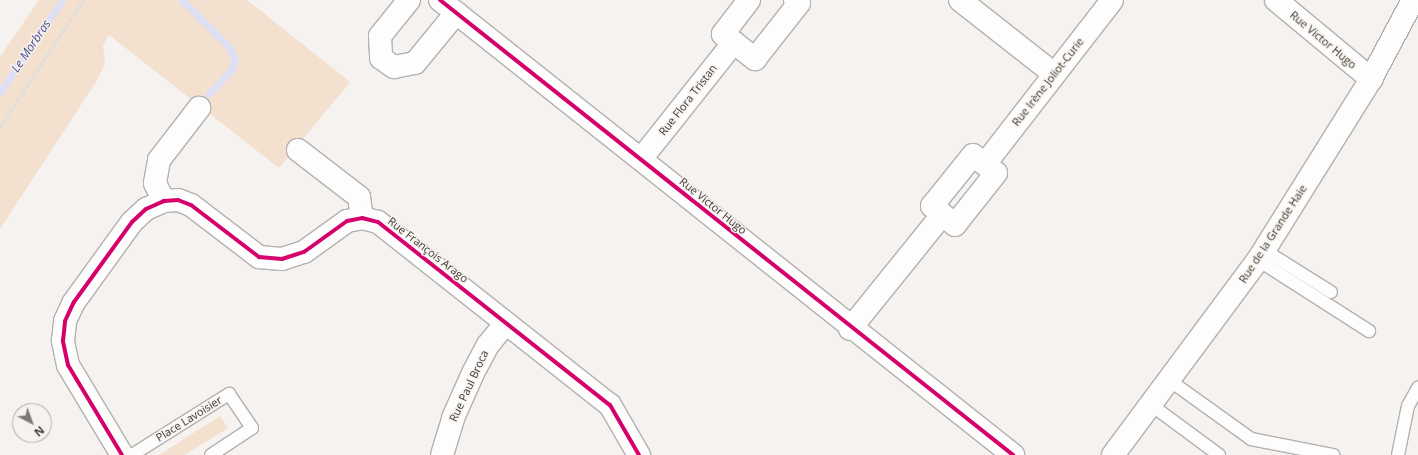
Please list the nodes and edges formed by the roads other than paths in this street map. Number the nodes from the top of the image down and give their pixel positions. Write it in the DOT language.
graph roads {
  1 [pos="410,0"];
  2 [pos="750,0"];
  3 [pos="795,0"];
  4 [pos="960,0"];
  5 [pos="1112,0"];
  6 [pos="1276,0"];
  7 [pos="1413,0"];
  8 [pos="448,7"];
  9 [pos="734,42"];
  10 [pos="1054,74"];
  11 [pos="1371,79"];
  12 [pos="198,108"];
  13 [pos="298,150"];
  14 [pos="641,159"];
  15 [pos="985,164"];
  16 [pos="164,201"];
  17 [pos="942,214"];
  18 [pos="362,218"];
  19 [pos="1261,255"];
  20 [pos="1331,292"];
  21 [pos="506,323"];
  22 [pos="850,329"];
  23 [pos="1369,331"];
  24 [pos="1169,380"];
  25 [pos="1418,388"];
  26 [pos="1150,404"];
  27 [pos="122,455"];
  28 [pos="132,455"];
  29 [pos="211,455"];
  30 [pos="442,455"];
  31 [pos="639,455"];
  32 [pos="1013,455"];
  33 [pos="1113,455"];
  34 [pos="1219,455"];
  35 [pos="1333,455"];
  36 [pos="1398,455"];
  1 -- 8 [label="street, Rue Victor Hugo"];
  2 -- 9 [label="street"];
  3 -- 9 [label="street"];
  4 -- 10 [label="street"];
  5 -- 10 [label="street, Rue Irène Joliot-Curie"];
  6 -- 11 [label="street, Rue Victor Hugo"];
  7 -- 11 [label="street, Rue de la Grande Haie"];
  8 -- 14 [label="street, Rue Victor Hugo"];
  9 -- 14 [label="street, Rue Flora Tristan"];
  10 -- 15 [label="street, Rue Irène Joliot-Curie"];
  11 -- 19 [label="street, Rue de la Grande Haie"];
  12 -- 16 [label="street"];
  13 -- 18 [label="street"];
  14 -- 22 [label="street, Rue Victor Hugo"];
  15 -- 17 [label="street"];
  15 -- 17 [label="street"];
  16 -- 18 [label="street"];
  16 -- 27 [label="street"];
  17 -- 22 [label="street"];
  18 -- 21 [label="street, Rue François Arago"];
  19 -- 20 [label="lane"];
  19 -- 23 [label="lane"];
  19 -- 24 [label="street, Rue de la Grande Haie"];
  21 -- 30 [label="street, Rue Paul Broca"];
  21 -- 31 [label="street, Rue François Arago"];
  22 -- 32 [label="street, Rue Victor Hugo"];
  24 -- 26 [label="street, Rue de la Grande Haie"];
  24 -- 35 [label="lane"];
  25 -- 36 [label="lane"];
  26 -- 33 [label="street, Rue de la Grande Haie"];
  26 -- 34 [label="lane"];
  28 -- 29 [label="lane, Place Lavoisier"];
}
